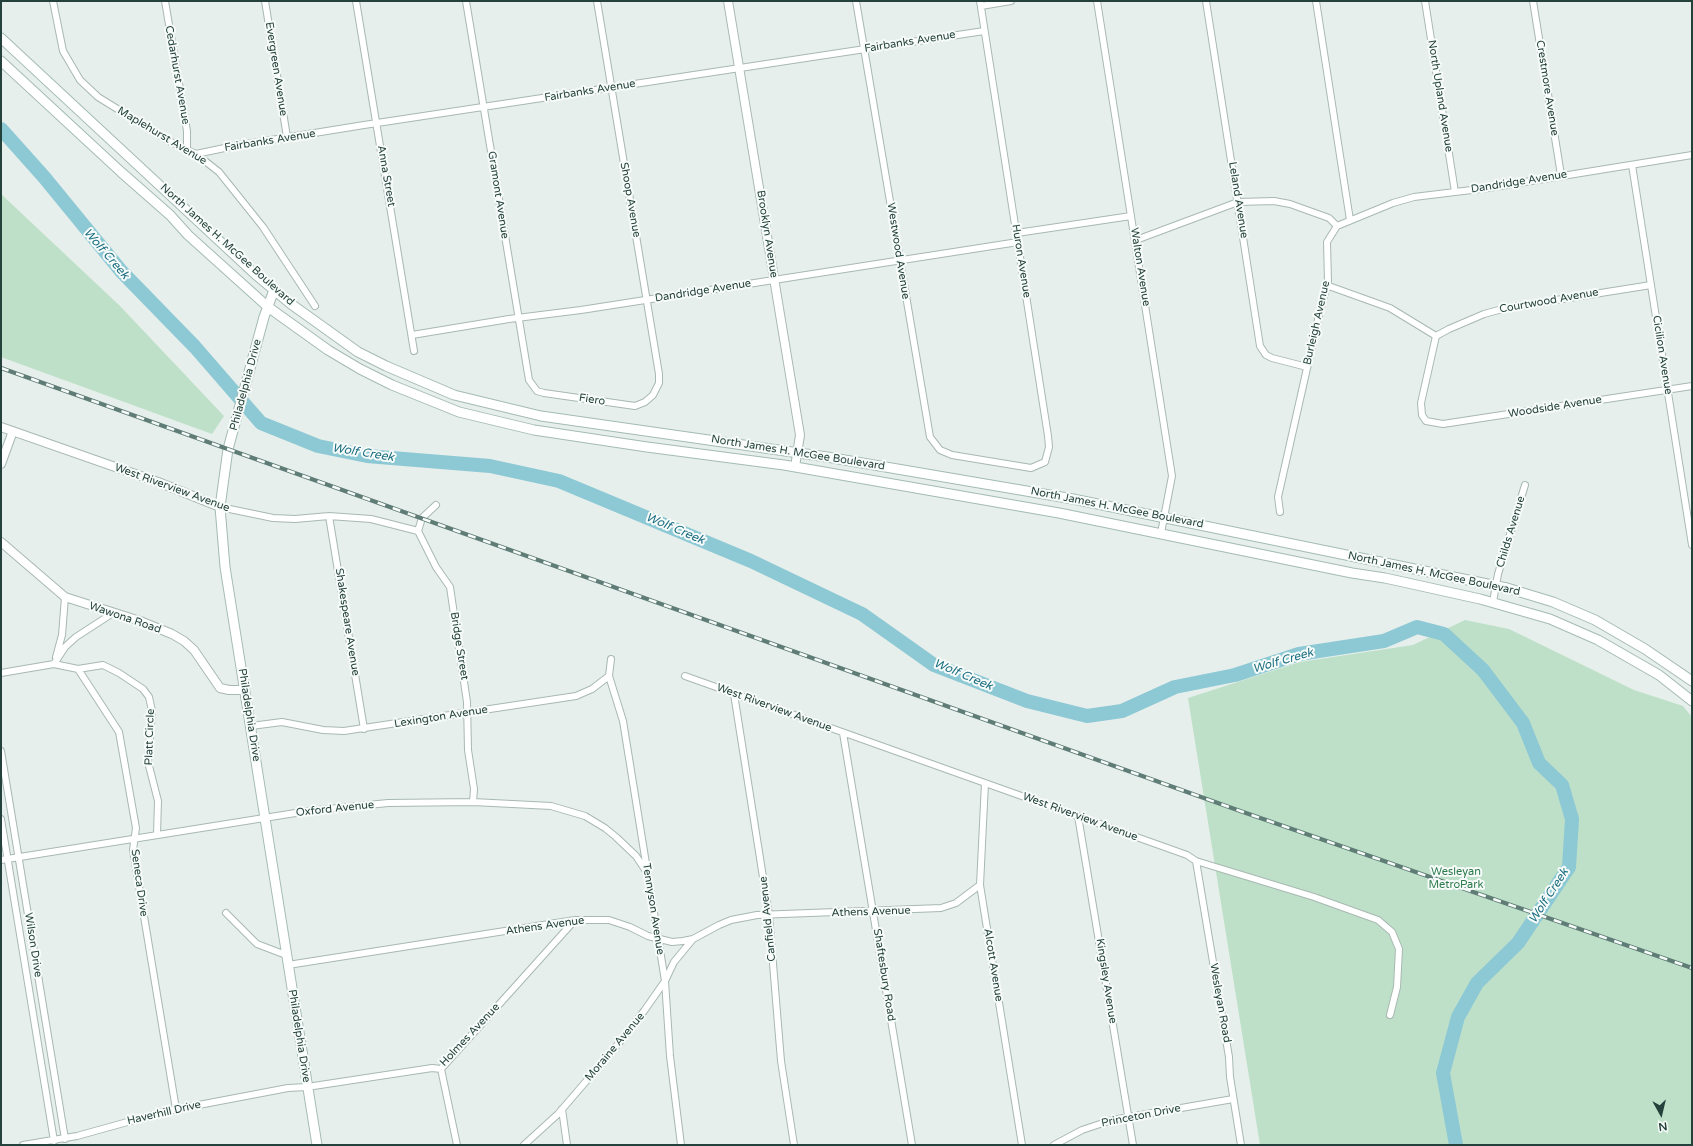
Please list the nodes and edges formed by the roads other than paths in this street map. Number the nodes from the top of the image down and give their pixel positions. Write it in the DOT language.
graph roads {
  1 [pos="53,1"];
  2 [pos="165,1"];
  3 [pos="265,1"];
  4 [pos="356,1"];
  5 [pos="466,1"];
  6 [pos="597,1"];
  7 [pos="728,1"];
  8 [pos="856,1"];
  9 [pos="1011,1"];
  10 [pos="1097,1"];
  11 [pos="1206,1"];
  12 [pos="1316,1"];
  13 [pos="1425,1"];
  14 [pos="1533,1"];
  15 [pos="980,3"];
  16 [pos="984,31"];
  17 [pos="1,38"];
  18 [pos="864,49"];
  19 [pos="1,61"];
  20 [pos="739,68"];
  21 [pos="611,87"];
  22 [pos="484,107"];
  23 [pos="377,124"];
  24 [pos="287,137"];
  25 [pos="187,149"];
  26 [pos="196,154"];
  27 [pos="1692,155"];
  28 [pos="1632,165"];
  29 [pos="1561,175"];
  30 [pos="1455,192"];
  31 [pos="1238,202"];
  32 [pos="1131,216"];
  33 [pos="1350,220"];
  34 [pos="1337,226"];
  35 [pos="1017,233"];
  36 [pos="1136,240"];
  37 [pos="1018,242"];
  38 [pos="900,260"];
  39 [pos="774,280"];
  40 [pos="1326,285"];
  41 [pos="1651,285"];
  42 [pos="274,290"];
  43 [pos="647,299"];
  44 [pos="315,306"];
  45 [pos="268,307"];
  46 [pos="519,318"];
  47 [pos="412,335"];
  48 [pos="1436,336"];
  49 [pos="414,351"];
  50 [pos="1307,367"];
  51 [pos="1692,386"];
  52 [pos="533,387"];
  53 [pos="1668,390"];
  54 [pos="650,398"];
  55 [pos="1,427"];
  56 [pos="13,431"];
  57 [pos="797,453"];
  58 [pos="987,461"];
  59 [pos="1,464"];
  60 [pos="795,467"];
  61 [pos="1525,485"];
  62 [pos="436,505"];
  63 [pos="220,507"];
  64 [pos="1280,512"];
  65 [pos="329,516"];
  66 [pos="1164,517"];
  67 [pos="418,531"];
  68 [pos="1161,533"];
  69 [pos="1,542"];
  70 [pos="1692,545"];
  71 [pos="1496,586"];
  72 [pos="65,597"];
  73 [pos="1492,602"];
  74 [pos="112,613"];
  75 [pos="611,659"];
  76 [pos="54,664"];
  77 [pos="78,669"];
  78 [pos="1,673"];
  79 [pos="609,676"];
  80 [pos="685,676"];
  81 [pos="1692,682"];
  82 [pos="245,690"];
  83 [pos="734,694"];
  84 [pos="1692,701"];
  85 [pos="467,713"];
  86 [pos="251,726"];
  87 [pos="364,729"];
  88 [pos="844,733"];
  89 [pos="1,751"];
  90 [pos="985,783"];
  91 [pos="473,802"];
  92 [pos="1078,816"];
  93 [pos="265,817"];
  94 [pos="1,819"];
  95 [pos="157,834"];
  96 [pos="134,838"];
  97 [pos="18,857"];
  98 [pos="4,860"];
  99 [pos="1196,861"];
  100 [pos="648,874"];
  101 [pos="980,885"];
  102 [pos="874,912"];
  103 [pos="226,913"];
  104 [pos="769,915"];
  105 [pos="575,920"];
  106 [pos="657,938"];
  107 [pos="693,939"];
  108 [pos="287,960"];
  109 [pos="665,981"];
  110 [pos="1390,1015"];
  111 [pos="441,1069"];
  112 [pos="307,1087"];
  113 [pos="1233,1099"];
  114 [pos="176,1109"];
  115 [pos="562,1109"];
  116 [pos="1128,1116"];
  117 [pos="65,1139"];
  118 [pos="54,1141"];
  119 [pos="23,1145"];
  120 [pos="317,1145"];
  121 [pos="457,1145"];
  122 [pos="524,1145"];
  123 [pos="568,1145"];
  124 [pos="681,1145"];
  125 [pos="794,1145"];
  126 [pos="912,1145"];
  127 [pos="1022,1145"];
  128 [pos="1054,1145"];
  129 [pos="1133,1145"];
  130 [pos="1241,1145"];
  1 -- 25 [label="street, Maplehurst Avenue"];
  2 -- 25 [label="street, Cedarhurst Avenue"];
  3 -- 24 [label="street, Evergreen Avenue"];
  4 -- 23 [label="street, Anna Street"];
  5 -- 22 [label="street, Gramont Avenue"];
  6 -- 21 [label="street, Shoop Avenue"];
  7 -- 20 [label="street, Brooklyn Avenue"];
  8 -- 18 [label="street, Westwood Avenue"];
  9 -- 15 [label="street"];
  10 -- 32 [label="street, Walton Avenue"];
  11 -- 31 [label="street, Leland Avenue"];
  12 -- 33 [label="street"];
  13 -- 30 [label="street, North Upland Avenue"];
  14 -- 29 [label="street, Crestmore Avenue"];
  15 -- 16 [label="street, Huron Avenue"];
  16 -- 18 [label="street, Fairbanks Avenue"];
  16 -- 35 [label="street, Huron Avenue"];
  17 -- 42 [label="main road, North James H. McGee Boulevard"];
  18 -- 20 [label="street, Fairbanks Avenue"];
  18 -- 38 [label="street, Westwood Avenue"];
  19 -- 45 [label="main road, North James H. McGee Boulevard"];
  20 -- 21 [label="street, Fairbanks Avenue"];
  20 -- 39 [label="street, Brooklyn Avenue"];
  21 -- 22 [label="street, Fairbanks Avenue"];
  21 -- 43 [label="street, Shoop Avenue"];
  22 -- 23 [label="street, Fairbanks Avenue"];
  22 -- 46 [label="street, Gramont Avenue"];
  23 -- 24 [label="street, Fairbanks Avenue"];
  23 -- 47 [label="street, Anna Street"];
  24 -- 26 [label="street, Fairbanks Avenue"];
  25 -- 26 [label="street, Maplehurst Avenue"];
  26 -- 44 [label="street, Maplehurst Avenue"];
  27 -- 28 [label="street, Dandridge Avenue"];
  28 -- 29 [label="street, Dandridge Avenue"];
  28 -- 41 [label="street, Cicilion Avenue"];
  29 -- 30 [label="street, Dandridge Avenue"];
  30 -- 33 [label="street, Dandridge Avenue"];
  31 -- 34 [label="street"];
  31 -- 36 [label="street"];
  31 -- 50 [label="street, Leland Avenue"];
  32 -- 35 [label="street"];
  32 -- 36 [label="street, Walton Avenue"];
  33 -- 34 [label="street"];
  34 -- 40 [label="street, Burleigh Avenue"];
  35 -- 37 [label="street, Huron Avenue"];
  36 -- 66 [label="street, Walton Avenue"];
  37 -- 38 [label="street, Dandridge Avenue"];
  37 -- 58 [label="street, Huron Avenue"];
  38 -- 39 [label="street, Dandridge Avenue"];
  38 -- 58 [label="street, Westwood Avenue"];
  39 -- 43 [label="street, Dandridge Avenue"];
  39 -- 57 [label="street, Brooklyn Avenue"];
  40 -- 48 [label="street"];
  40 -- 50 [label="street, Burleigh Avenue"];
  41 -- 48 [label="street, Courtwood Avenue"];
  41 -- 53 [label="street, Cicilion Avenue"];
  42 -- 45 [label="main road, Philadelphia Drive"];
  42 -- 57 [label="main road, North James H. McGee Boulevard"];
  43 -- 46 [label="street, Dandridge Avenue"];
  43 -- 54 [label="street, Shoop Avenue"];
  45 -- 60 [label="main road, North James H. McGee Boulevard"];
  45 -- 63 [label="main road, Philadelphia Drive"];
  46 -- 47 [label="street, Dandridge Avenue"];
  46 -- 52 [label="street, Gramont Avenue"];
  47 -- 49 [label="street, Anna Street"];
  48 -- 53 [label="street, Woodside Avenue"];
  50 -- 64 [label="street, Burleigh Avenue"];
  51 -- 53 [label="street, Woodside Avenue"];
  52 -- 54 [label="street, Fiero"];
  53 -- 70 [label="street, Cicilion Avenue"];
  55 -- 56 [label="street, West Riverview Avenue"];
  56 -- 59 [label="street"];
  56 -- 63 [label="street, West Riverview Avenue"];
  57 -- 60 [label="street, Brooklyn Avenue"];
  57 -- 66 [label="main road, North James H. McGee Boulevard"];
  60 -- 68 [label="main road, North James H. McGee Boulevard"];
  61 -- 71 [label="street, Childs Avenue"];
  62 -- 67 [label="street"];
  63 -- 65 [label="street, West Riverview Avenue"];
  63 -- 82 [label="main road, Philadelphia Drive"];
  65 -- 67 [label="street, West Riverview Avenue"];
  65 -- 87 [label="street, Shakespeare Avenue"];
  66 -- 68 [label="street, Walton Avenue"];
  66 -- 71 [label="main road, North James H. McGee Boulevard"];
  67 -- 85 [label="street, Bridge Street"];
  68 -- 73 [label="main road, North James H. McGee Boulevard"];
  69 -- 72 [label="street, Wawona Road"];
  71 -- 73 [label="street, Childs Avenue"];
  71 -- 81 [label="main road, North James H. McGee Boulevard"];
  72 -- 74 [label="street, Wawona Road"];
  72 -- 76 [label="street"];
  73 -- 84 [label="main road, North James H. McGee Boulevard"];
  74 -- 76 [label="street"];
  74 -- 82 [label="street, Wawona Road"];
  75 -- 79 [label="street"];
  76 -- 77 [label="street"];
  76 -- 78 [label="street"];
  77 -- 95 [label="street, Platt Circle"];
  77 -- 96 [label="street, Seneca Drive"];
  79 -- 85 [label="street, Lexington Avenue"];
  79 -- 100 [label="street, Tennyson Avenue"];
  80 -- 83 [label="street, West Riverview Avenue"];
  82 -- 86 [label="main road, Philadelphia Drive"];
  83 -- 88 [label="street, West Riverview Avenue"];
  83 -- 104 [label="street, Canfield Avenue"];
  85 -- 87 [label="street, Lexington Avenue"];
  85 -- 91 [label="street, Bridge Street"];
  86 -- 87 [label="street, Lexington Avenue"];
  86 -- 93 [label="main road, Philadelphia Drive"];
  88 -- 90 [label="street, West Riverview Avenue"];
  88 -- 102 [label="street, Shaftesbury Road"];
  89 -- 97 [label="street, Wilson Drive"];
  90 -- 92 [label="street, West Riverview Avenue"];
  90 -- 101 [label="street, Alcott Avenue"];
  91 -- 93 [label="street, Oxford Avenue"];
  91 -- 100 [label="street, Oxford Avenue"];
  92 -- 99 [label="street, West Riverview Avenue"];
  92 -- 116 [label="street, Kingsley Avenue"];
  93 -- 95 [label="street, Oxford Avenue"];
  93 -- 108 [label="main road, Philadelphia Drive"];
  94 -- 98 [label="street, Wilson Drive"];
  95 -- 96 [label="street, Oxford Avenue"];
  96 -- 97 [label="street, Oxford Avenue"];
  96 -- 114 [label="street, Seneca Drive"];
  97 -- 98 [label="street, Oxford Avenue"];
  97 -- 117 [label="street, Wilson Drive"];
  98 -- 118 [label="street, Wilson Drive"];
  99 -- 110 [label="street, West Riverview Avenue"];
  99 -- 113 [label="street, Wesleyan Road"];
  100 -- 106 [label="street, Tennyson Avenue"];
  101 -- 102 [label="street, Athens Avenue"];
  101 -- 127 [label="street, Alcott Avenue"];
  102 -- 104 [label="street, Athens Avenue"];
  102 -- 126 [label="street, Shaftesbury Road"];
  103 -- 108 [label="street"];
  104 -- 107 [label="street, Athens Avenue"];
  104 -- 125 [label="street, Canfield Avenue"];
  105 -- 106 [label="street, Athens Avenue"];
  105 -- 108 [label="street, Athens Avenue"];
  105 -- 111 [label="street, Holmes Avenue"];
  106 -- 107 [label="street, Athens Avenue"];
  106 -- 109 [label="street, Tennyson Avenue"];
  107 -- 109 [label="street, Moraine Avenue"];
  108 -- 112 [label="main road, Philadelphia Drive"];
  109 -- 115 [label="street, Moraine Avenue"];
  109 -- 124 [label="street, Tennyson Avenue"];
  111 -- 112 [label="street, Holmes Avenue"];
  111 -- 121 [label="street"];
  112 -- 114 [label="street, Haverhill Drive"];
  112 -- 120 [label="main road, Philadelphia Drive"];
  113 -- 116 [label="street, Princeton Drive"];
  113 -- 130 [label="street, Wesleyan Road"];
  114 -- 117 [label="street, Haverhill Drive"];
  115 -- 122 [label="street, Moraine Avenue"];
  115 -- 123 [label="street"];
  116 -- 128 [label="street, Princeton Drive"];
  116 -- 129 [label="street, Kingsley Avenue"];
  117 -- 118 [label="street, Haverhill Drive"];
  118 -- 119 [label="street, Haverhill Drive"];
}
